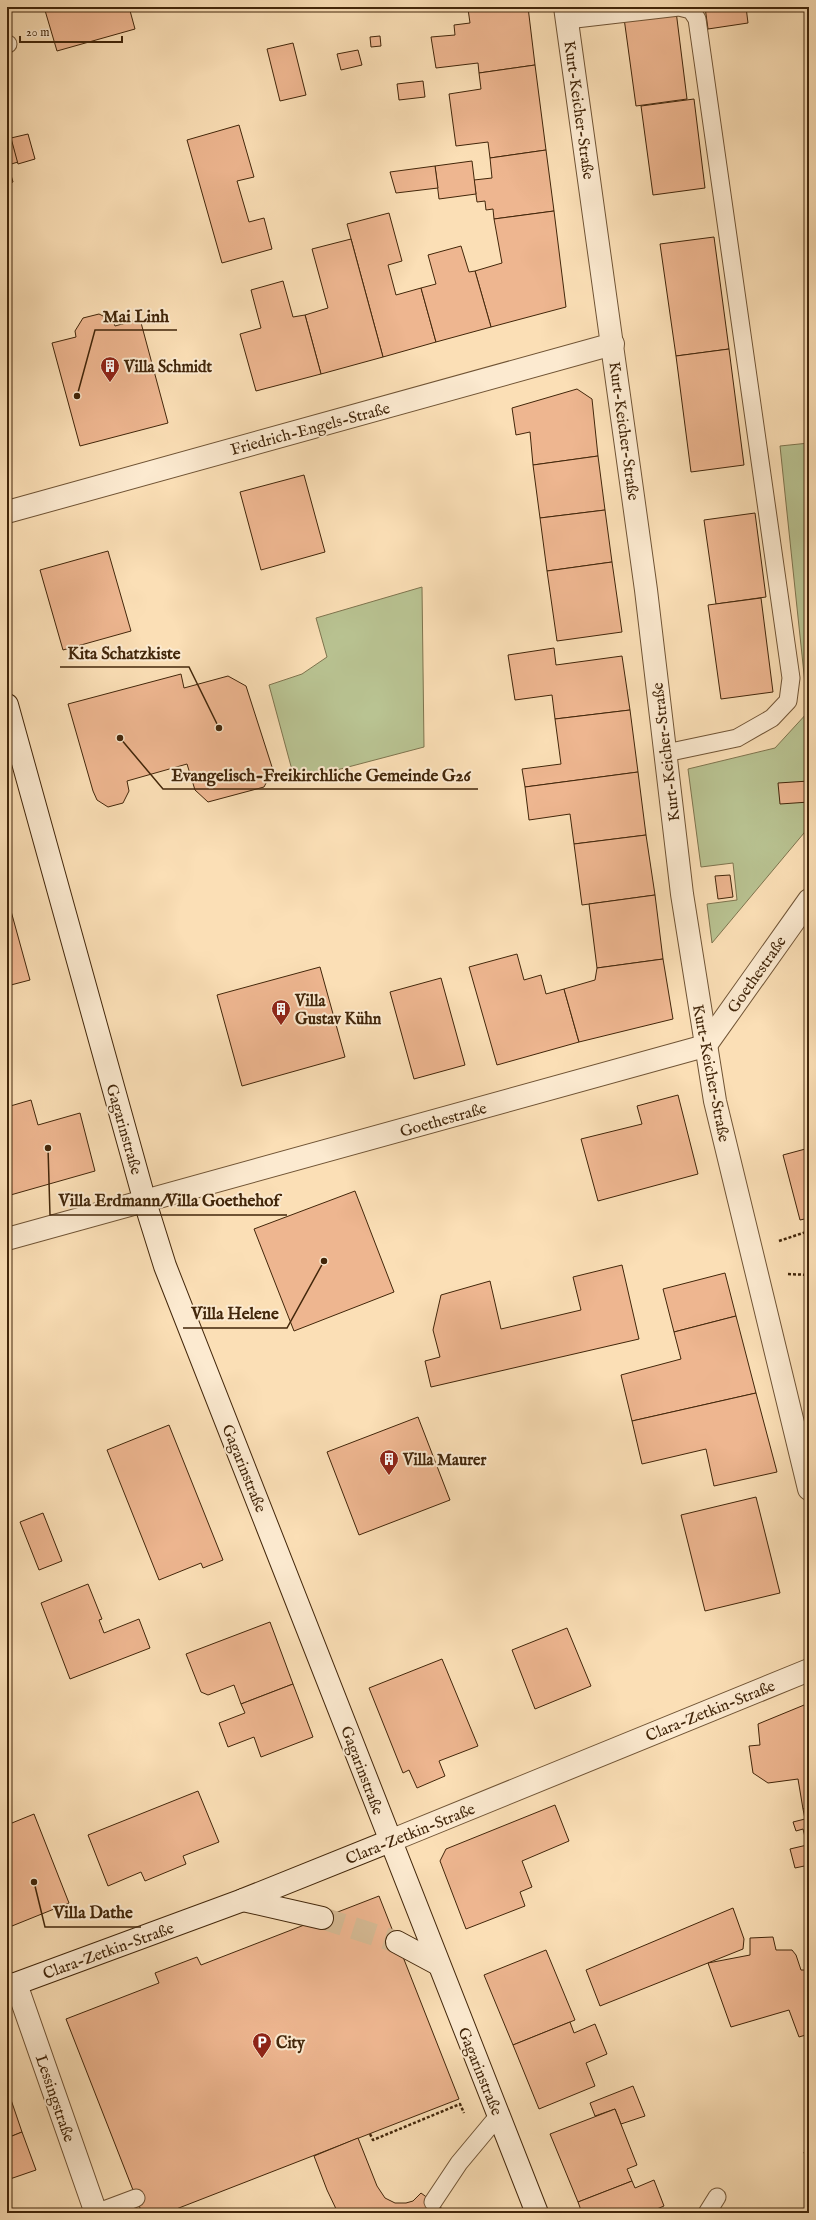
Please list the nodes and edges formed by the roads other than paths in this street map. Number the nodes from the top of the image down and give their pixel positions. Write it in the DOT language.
graph roads {
  1 [pos="566,14"];
  2 [pos="613,344"];
  3 [pos="7,512"];
  4 [pos="7,705"];
  5 [pos="666,753"];
  6 [pos="809,900"];
  7 [pos="706,1045"];
  8 [pos="145,1202"];
  9 [pos="7,1239"];
  10 [pos="809,1489"];
  11 [pos="809,1670"];
  12 [pos="390,1841"];
  13 [pos="243,1900"];
  14 [pos="322,1918"];
  15 [pos="397,1942"];
  16 [pos="438,1964"];
  17 [pos="11,1985"];
  18 [pos="496,2108"];
  19 [pos="717,2197"];
  20 [pos="136,2198"];
  21 [pos="433,2202"];
  22 [pos="96,2213"];
  23 [pos="537,2213"];
  24 [pos="707,2213"];
  1 -- 2 [label="street, Kurt-Keicher-Straße"];
  1 -- 5 [label="lane"];
  2 -- 3 [label="street, Friedrich-Engels-Straße"];
  2 -- 5 [label="street, Kurt-Keicher-Straße"];
  4 -- 8 [label="street, Gagarinstraße"];
  5 -- 7 [label="street, Kurt-Keicher-Straße"];
  6 -- 7 [label="street, Goethestraße"];
  7 -- 8 [label="street, Goethestraße"];
  7 -- 10 [label="street, Kurt-Keicher-Straße"];
  8 -- 9 [label="street, Goethestraße"];
  8 -- 12 [label="street, Gagarinstraße"];
  11 -- 12 [label="street, Clara-Zetkin-Straße"];
  12 -- 13 [label="street, Clara-Zetkin-Straße"];
  12 -- 16 [label="street, Gagarinstraße"];
  13 -- 14 [label="street"];
  13 -- 17 [label="street, Clara-Zetkin-Straße"];
  15 -- 16 [label="street"];
  16 -- 18 [label="street, Gagarinstraße"];
  17 -- 22 [label="street, Lessingstraße"];
  18 -- 21 [label="lane"];
  18 -- 23 [label="street, Gagarinstraße"];
  19 -- 24 [label="lane"];
  20 -- 22 [label="lane"];
}
